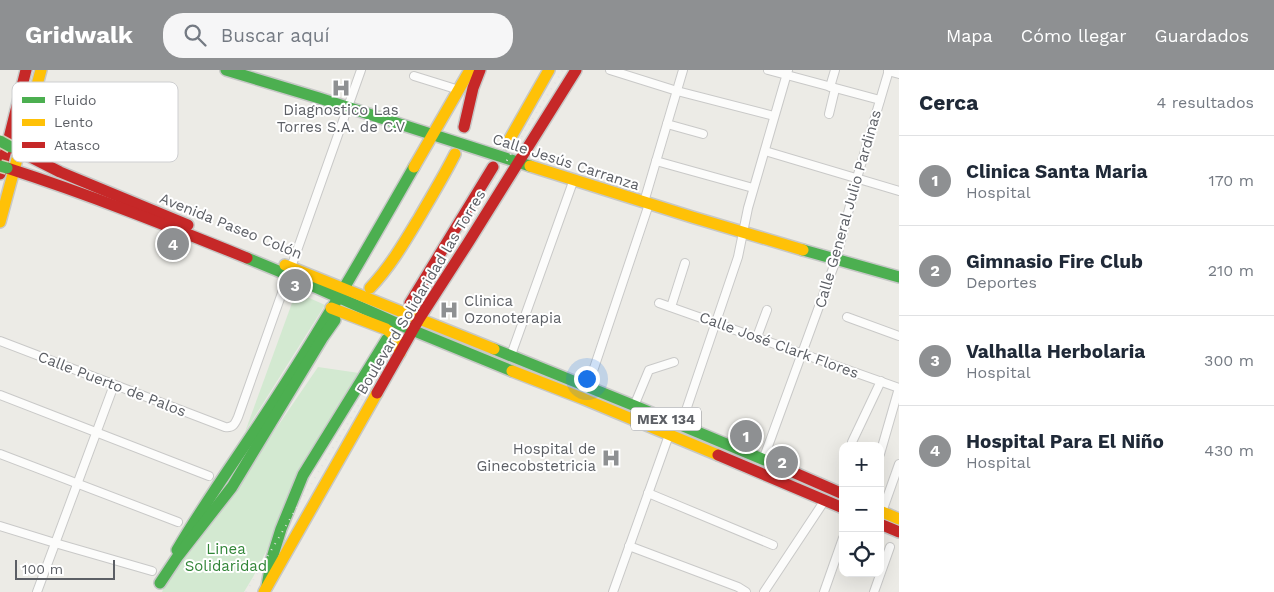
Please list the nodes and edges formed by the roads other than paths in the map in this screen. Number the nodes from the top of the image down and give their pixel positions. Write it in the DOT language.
graph roads {
  1 [pos="40,70"];
  2 [pos="226,70"];
  3 [pos="361,70"];
  4 [pos="470,70"];
  5 [pos="480,70"];
  6 [pos="549,70"];
  7 [pos="576,70"];
  8 [pos="610,70"];
  9 [pos="683,70"];
  10 [pos="768,70"];
  11 [pos="835,70"];
  12 [pos="888,71"];
  13 [pos="787,73"];
  14 [pos="899,74"];
  15 [pos="414,76"];
  16 [pos="36,82"];
  17 [pos="833,88"];
  18 [pos="12,89"];
  19 [pos="458,90"];
  20 [pos="677,90"];
  21 [pos="880,100"];
  22 [pos="347,107"];
  23 [pos="829,114"];
  24 [pos="774,116"];
  25 [pos="667,124"];
  26 [pos="464,127"];
  27 [pos="12,134"];
  28 [pos="703,134"];
  29 [pos="0,135"];
  30 [pos="433,135"];
  31 [pos="0,141"];
  32 [pos="507,144"];
  33 [pos="12,147"];
  34 [pos="764,151"];
  35 [pos="456,154"];
  36 [pos="12,155"];
  37 [pos="656,161"];
  38 [pos="40,162"];
  39 [pos="519,162"];
  40 [pos="493,167"];
  41 [pos="4,171"];
  42 [pos="857,178"];
  43 [pos="574,179"];
  44 [pos="753,188"];
  45 [pos="899,191"];
  46 [pos="647,203"];
  47 [pos="0,208"];
  48 [pos="0,222"];
  49 [pos="743,233"];
  50 [pos="199,234"];
  51 [pos="836,260"];
  52 [pos="685,263"];
  53 [pos="290,271"];
  54 [pos="899,277"];
  55 [pos="370,288"];
  56 [pos="341,292"];
  57 [pos="410,303"];
  58 [pos="658,303"];
  59 [pos="671,307"];
  60 [pos="331,308"];
  61 [pos="767,310"];
  62 [pos="847,317"];
  63 [pos="419,319"];
  64 [pos="335,320"];
  65 [pos="716,323"];
  66 [pos="412,330"];
  67 [pos="899,336"];
  68 [pos="757,337"];
  69 [pos="387,340"];
  70 [pos="0,341"];
  71 [pos="400,353"];
  72 [pos="802,354"];
  73 [pos="511,355"];
  74 [pos="674,362"];
  75 [pos="540,368"];
  76 [pos="536,381"];
  77 [pos="881,381"];
  78 [pos="114,386"];
  79 [pos="588,388"];
  80 [pos="899,388"];
  81 [pos="0,395"];
  82 [pos="584,399"];
  83 [pos="634,406"];
  84 [pos="681,425"];
  85 [pos="97,432"];
  86 [pos="669,435"];
  87 [pos="852,442"];
  88 [pos="883,442"];
  89 [pos="0,454"];
  90 [pos="763,460"];
  91 [pos="899,464"];
  92 [pos="791,471"];
  93 [pos="209,476"];
  94 [pos="78,483"];
  95 [pos="786,483"];
  96 [pos="839,492"];
  97 [pos="648,493"];
  98 [pos="825,500"];
  99 [pos="884,503"];
  100 [pos="839,506"];
  101 [pos="884,512"];
  102 [pos="899,519"];
  103 [pos="178,522"];
  104 [pos="0,526"];
  105 [pos="884,526"];
  106 [pos="899,532"];
  107 [pos="55,543"];
  108 [pos="772,545"];
  109 [pos="629,546"];
  110 [pos="890,547"];
  111 [pos="839,549"];
  112 [pos="152,570"];
  113 [pos="158,587"];
  114 [pos="265,589"];
  115 [pos="36,592"];
  116 [pos="613,592"];
  117 [pos="746,592"];
  118 [pos="764,592"];
  119 [pos="824,592"];
  120 [pos="874,592"];
  1 -- 16 [label="main road"];
  2 -- 22 [label="main road, Calle Jesús Carranza"];
  3 -- 22 [label="street"];
  4 -- 19 [label="main road"];
  5 -- 26 [label="main road"];
  6 -- 32 [label="main road"];
  7 -- 39 [label="main road, Boulevard Solidaridad las Torres"];
  8 -- 20 [label="street"];
  9 -- 20 [label="street"];
  10 -- 13 [label="street"];
  11 -- 17 [label="street"];
  12 -- 14 [label="street"];
  12 -- 21 [label="street, Calle General Julio Pardinas"];
  13 -- 17 [label="street"];
  13 -- 24 [label="street"];
  15 -- 19 [label="street"];
  17 -- 21 [label="street"];
  17 -- 23 [label="street"];
  18 -- 29 [label="main road"];
  19 -- 30 [label="main road"];
  20 -- 24 [label="street"];
  20 -- 25 [label="street"];
  21 -- 42 [label="street, Calle General Julio Pardinas"];
  22 -- 30 [label="main road, Calle Jesús Carranza"];
  22 -- 53 [label="street"];
  24 -- 34 [label="street"];
  25 -- 28 [label="street"];
  25 -- 37 [label="street"];
  27 -- 41 [label="main road"];
  30 -- 39 [label="main road, Calle Jesús Carranza"];
  30 -- 56 [label="main road"];
  31 -- 33 [label="main road, Avenida Paseo Colón, bridge"];
  34 -- 42 [label="street"];
  34 -- 44 [label="street"];
  35 -- 55 [label="main road"];
  36 -- 41 [label="main road"];
  37 -- 44 [label="street"];
  37 -- 46 [label="street"];
  38 -- 50 [label="main road, Avenida Paseo Colón / MEX 134"];
  39 -- 43 [label="main road, Calle Jesús Carranza"];
  39 -- 63 [label="main road, Boulevard Solidaridad las Torres"];
  40 -- 57 [label="main road"];
  41 -- 47 [label="main road"];
  41 -- 48 [label="main road"];
  41 -- 50 [label="main road, Avenida Paseo Colón / MEX 134"];
  42 -- 45 [label="street"];
  42 -- 51 [label="street, Calle General Julio Pardinas"];
  43 -- 46 [label="main road, Calle Jesús Carranza"];
  43 -- 73 [label="street"];
  44 -- 49 [label="street"];
  46 -- 49 [label="main road, Calle Jesús Carranza"];
  46 -- 79 [label="street"];
  49 -- 51 [label="main road, Calle Jesús Carranza"];
  49 -- 65 [label="street"];
  50 -- 53 [label="main road, Avenida Paseo Colón / MEX 134"];
  51 -- 54 [label="main road, Calle Jesús Carranza"];
  51 -- 72 [label="street, Calle General Julio Pardinas"];
  52 -- 59 [label="street"];
  53 -- 56 [label="main road, Avenida Paseo Colón / MEX 134"];
  53 -- 78 [label="street, Calle Puerto de Palos"];
  56 -- 60 [label="main road"];
  56 -- 63 [label="main road, Avenida Paseo Colón / MEX 134"];
  56 -- 66 [label="main road, Avenida Paseo Colón / MEX 134"];
  58 -- 59 [label="street, Calle José Clark Flores"];
  59 -- 65 [label="street, Calle José Clark Flores"];
  60 -- 71 [label="main road"];
  60 -- 113 [label="main road"];
  61 -- 68 [label="street"];
  62 -- 67 [label="street"];
  63 -- 66 [label="main road, Boulevard Solidaridad las Torres"];
  63 -- 73 [label="main road, Avenida Paseo Colón / MEX 134"];
  64 -- 113 [label="main road"];
  65 -- 68 [label="street, Calle José Clark Flores"];
  65 -- 84 [label="street"];
  66 -- 71 [label="main road, Boulevard Solidaridad las Torres"];
  66 -- 76 [label="main road, Avenida Paseo Colón / MEX 134"];
  68 -- 72 [label="street, Calle José Clark Flores"];
  69 -- 114 [label="main road, Boulevard Solidaridad las Torres"];
  70 -- 78 [label="street, Calle Puerto de Palos"];
  71 -- 114 [label="main road, Boulevard Solidaridad las Torres"];
  72 -- 77 [label="street, Calle José Clark Flores"];
  72 -- 90 [label="street, Calle General Julio Pardinas"];
  73 -- 75 [label="main road, Avenida Paseo Colón / MEX 134"];
  74 -- 83 [label="street"];
  75 -- 76 [label="main road"];
  75 -- 79 [label="main road, Avenida Paseo Colón / MEX 134"];
  76 -- 82 [label="main road, Avenida Paseo Colón / MEX 134"];
  77 -- 80 [label="street, Calle José Clark Flores"];
  77 -- 87 [label="street"];
  78 -- 85 [label="street"];
  79 -- 82 [label="street"];
  79 -- 83 [label="main road, Avenida Paseo Colón / MEX 134"];
  80 -- 88 [label="street"];
  81 -- 85 [label="street"];
  82 -- 86 [label="main road, Avenida Paseo Colón / MEX 134"];
  83 -- 84 [label="main road, Avenida Paseo Colón / MEX 134"];
  84 -- 90 [label="main road, Avenida Paseo Colón / MEX 134"];
  85 -- 93 [label="street"];
  85 -- 94 [label="street"];
  86 -- 95 [label="main road, Avenida Paseo Colón / MEX 134"];
  86 -- 97 [label="street"];
  89 -- 94 [label="street"];
  90 -- 92 [label="main road, Avenida Paseo Colón / MEX 134"];
  91 -- 99 [label="street"];
  92 -- 95 [label="main road"];
  92 -- 96 [label="main road, Avenida Paseo Colón / MEX 134"];
  94 -- 103 [label="street"];
  94 -- 107 [label="street"];
  95 -- 98 [label="main road, Avenida Paseo Colón / MEX 134"];
  97 -- 108 [label="street"];
  97 -- 109 [label="street"];
  98 -- 100 [label="main road, Avenida Paseo Colón / MEX 134"];
  98 -- 118 [label="street"];
  101 -- 102 [label="main road"];
  104 -- 107 [label="street"];
  105 -- 106 [label="main road"];
  107 -- 112 [label="street"];
  107 -- 115 [label="street"];
  109 -- 116 [label="street"];
  109 -- 117 [label="street"];
  110 -- 120 [label="street"];
  111 -- 119 [label="street"];
}
